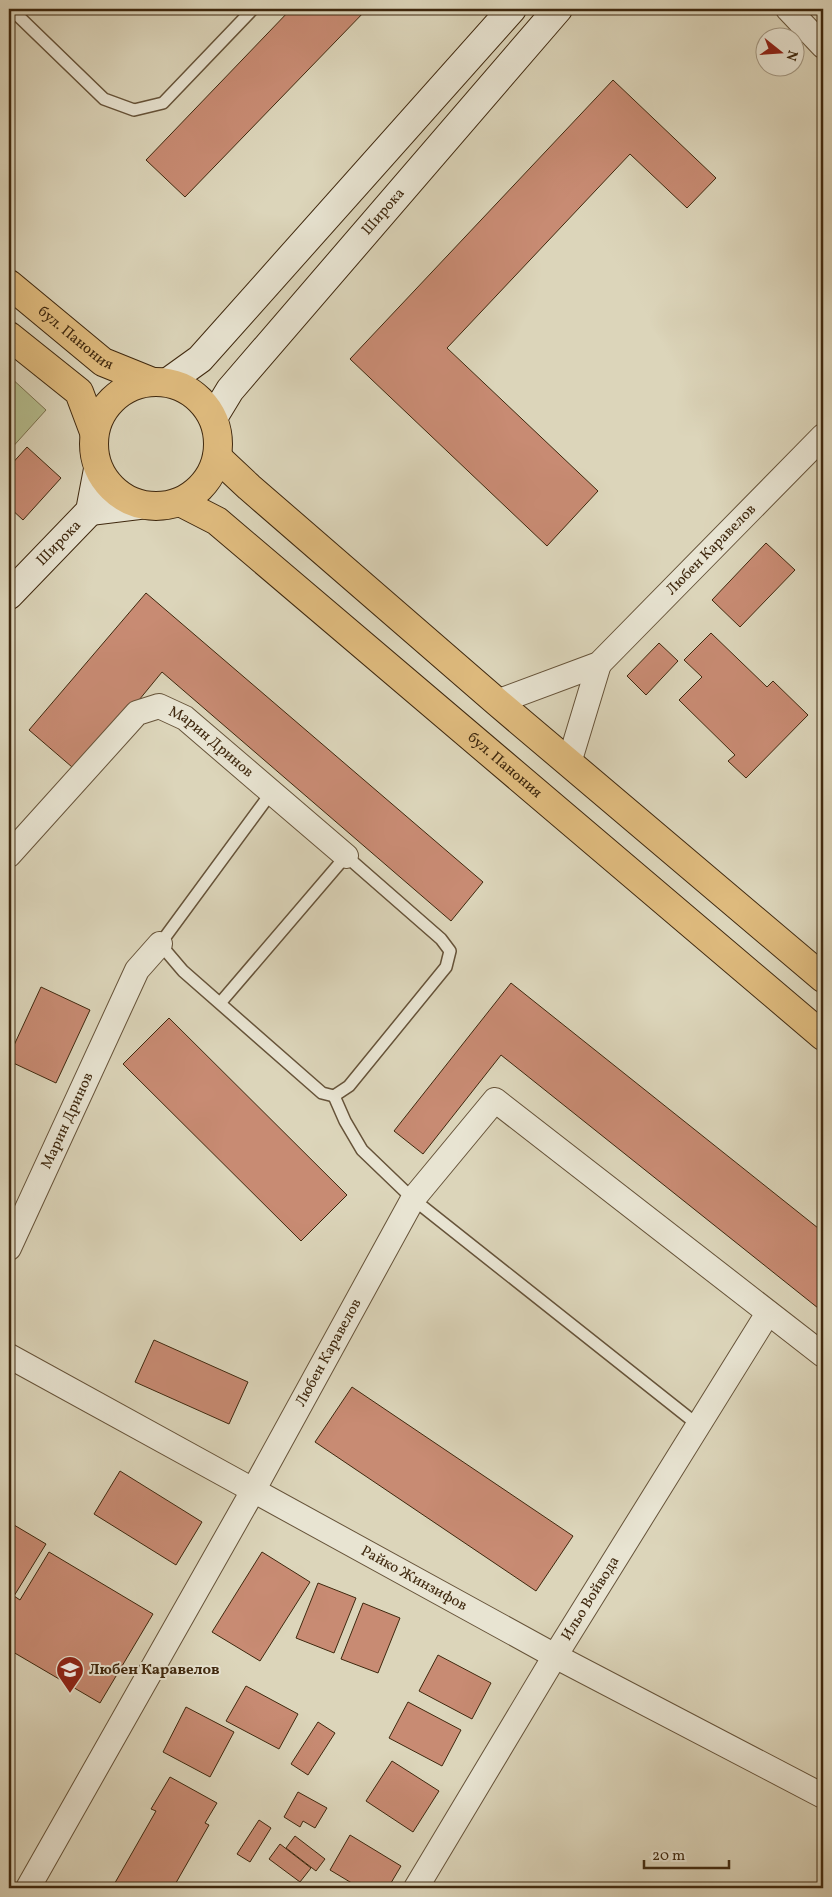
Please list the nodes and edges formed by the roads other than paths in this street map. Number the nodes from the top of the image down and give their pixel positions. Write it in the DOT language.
graph roads {
  1 [pos="11,9"];
  2 [pos="253,9"];
  3 [pos="512,9"];
  4 [pos="558,9"];
  5 [pos="788,9"];
  6 [pos="823,46"];
  7 [pos="9,284"];
  8 [pos="9,337"];
  9 [pos="159,382"];
  10 [pos="213,418"];
  11 [pos="94,432"];
  12 [pos="823,436"];
  13 [pos="217,457"];
  14 [pos="98,470"];
  15 [pos="180,502"];
  16 [pos="139,505"];
  17 [pos="90,511"];
  18 [pos="9,595"];
  19 [pos="598,664"];
  20 [pos="497,702"];
  21 [pos="569,763"];
  22 [pos="272,793"];
  23 [pos="9,854"];
  24 [pos="346,856"];
  25 [pos="160,944"];
  26 [pos="823,978"];
  27 [pos="221,1002"];
  28 [pos="823,1036"];
  29 [pos="334,1096"];
  30 [pos="413,1199"];
  31 [pos="9,1248"];
  32 [pos="768,1313"];
  33 [pos="823,1355"];
  34 [pos="9,1356"];
  35 [pos="698,1425"];
  36 [pos="254,1489"];
  37 [pos="555,1656"];
  38 [pos="823,1796"];
  39 [pos="28,1888"];
  40 [pos="416,1888"];
  1 -- 2 [label="lane"];
  3 -- 9 [label="main road"];
  4 -- 10 [label="main road, Широка"];
  5 -- 6 [label="street"];
  7 -- 9 [label="main road, бул. Панония"];
  8 -- 11 [label="main road, бул. Панония"];
  9 -- 10 [label="main road, бул. Панония"];
  9 -- 11 [label="main road, бул. Панония"];
  10 -- 13 [label="main road, бул. Панония"];
  11 -- 14 [label="main road, бул. Панония"];
  12 -- 19 [label="street, Любен Каравелов"];
  13 -- 15 [label="main road, бул. Панония"];
  13 -- 20 [label="main road"];
  14 -- 16 [label="main road, бул. Панония"];
  14 -- 17 [label="main road, Широка"];
  15 -- 16 [label="main road, бул. Панония"];
  15 -- 28 [label="main road, бул. Панония"];
  16 -- 17 [label="main road, Широка"];
  17 -- 18 [label="main road, Широка"];
  19 -- 20 [label="street, Любен Каравелов"];
  19 -- 21 [label="street, Любен Каравелов"];
  20 -- 21 [label="main road"];
  21 -- 26 [label="main road"];
  22 -- 23 [label="street, Марин Дринов"];
  22 -- 24 [label="street, Марин Дринов"];
  22 -- 25 [label="lane"];
  24 -- 27 [label="lane"];
  24 -- 29 [label="lane"];
  25 -- 27 [label="lane"];
  25 -- 31 [label="street, Марин Дринов"];
  27 -- 29 [label="lane"];
  29 -- 30 [label="lane"];
  30 -- 32 [label="street, Любен Каравелов"];
  30 -- 35 [label="lane"];
  30 -- 36 [label="street, Любен Каравелов"];
  32 -- 33 [label="street"];
  32 -- 35 [label="street, Ильо Войвода"];
  34 -- 36 [label="street, Райко Жинзифов"];
  35 -- 37 [label="street, Ильо Войвода"];
  36 -- 37 [label="street, Райко Жинзифов"];
  36 -- 39 [label="street, Любен Каравелов"];
  37 -- 38 [label="street, Райко Жинзифов"];
  37 -- 40 [label="street, Ильо Войвода"];
}
